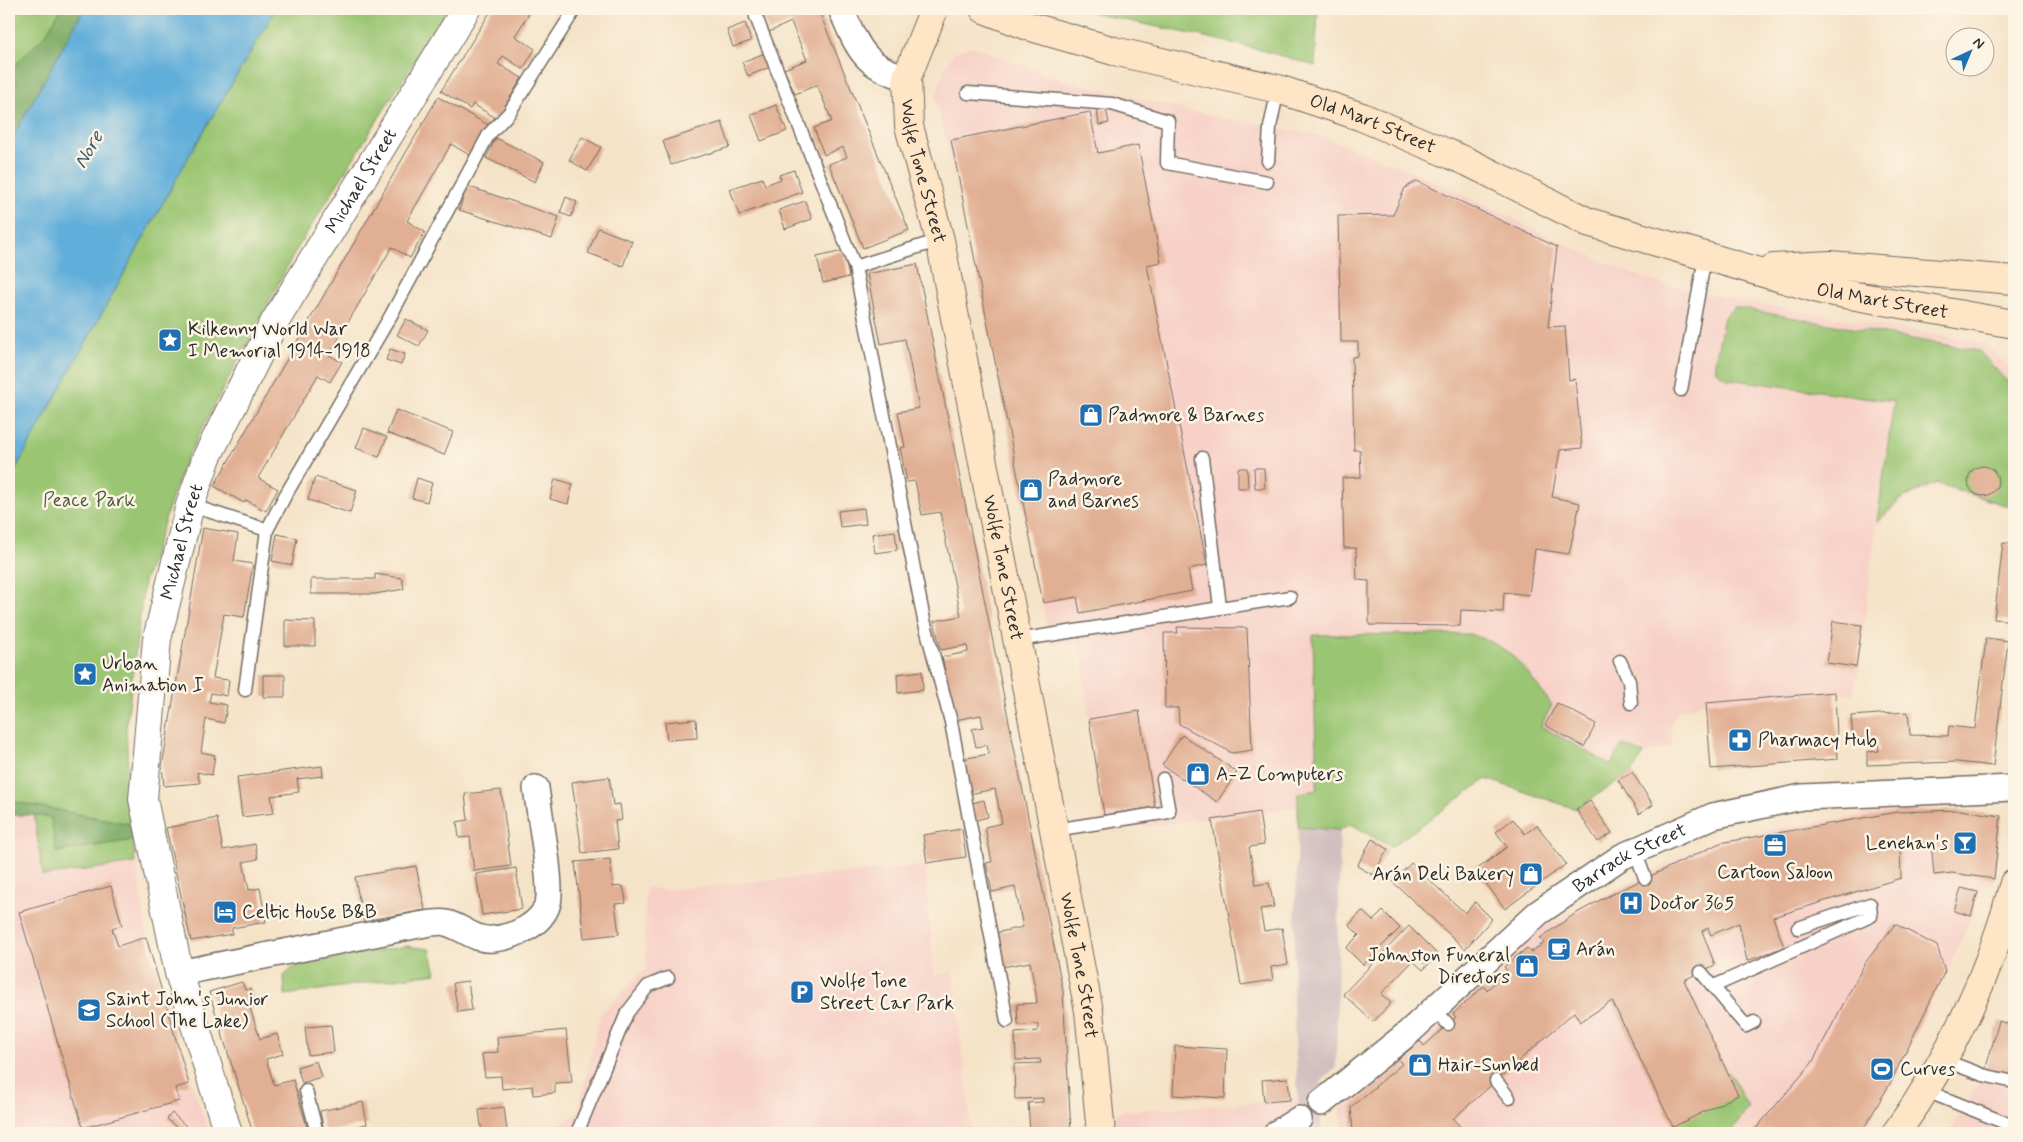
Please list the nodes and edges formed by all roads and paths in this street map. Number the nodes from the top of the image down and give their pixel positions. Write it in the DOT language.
graph roads {
  1 [pos="466,9"];
  2 [pos="575,9"];
  3 [pos="841,9"];
  4 [pos="934,9"];
  5 [pos="984,9"];
  6 [pos="756,17"];
  7 [pos="907,77"];
  8 [pos="1278,89"];
  9 [pos="968,93"];
  10 [pos="1268,161"];
  11 [pos="1267,182"];
  12 [pos="940,240"];
  13 [pos="1705,257"];
  14 [pos="855,267"];
  15 [pos="1752,269"];
  16 [pos="2014,280"];
  17 [pos="2014,324"];
  18 [pos="1681,390"];
  19 [pos="1202,458"];
  20 [pos="190,505"];
  21 [pos="267,530"];
  22 [pos="1290,598"];
  23 [pos="1220,607"];
  24 [pos="1018,640"];
  25 [pos="1620,661"];
  26 [pos="245,690"];
  27 [pos="1631,703"];
  28 [pos="1163,779"];
  29 [pos="536,788"];
  30 [pos="2014,788"];
  31 [pos="1054,830"];
  32 [pos="1634,851"];
  33 [pos="1645,878"];
  34 [pos="2014,883"];
  35 [pos="1798,928"];
  36 [pos="1701,972"];
  37 [pos="179,973"];
  38 [pos="668,978"];
  39 [pos="1714,986"];
  40 [pos="1007,1021"];
  41 [pos="1754,1022"];
  42 [pos="1943,1060"];
  43 [pos="1496,1081"];
  44 [pos="2014,1082"];
  45 [pos="1924,1090"];
  46 [pos="306,1091"];
  47 [pos="1509,1098"];
  48 [pos="1321,1102"];
  49 [pos="1299,1119"];
  50 [pos="2009,1126"];
  51 [pos="228,1133"];
  52 [pos="317,1133"];
  53 [pos="577,1133"];
  54 [pos="1100,1133"];
  55 [pos="1276,1133"];
  56 [pos="1896,1133"];
  1 -- 20 [label="street, Michael Street"];
  2 -- 21 [label="lane"];
  3 -- 7 [label="street"];
  4 -- 7 [label="main road, Wolfe Tone Street"];
  5 -- 8 [label="main road, Old Mart Street"];
  6 -- 14 [label="lane"];
  7 -- 12 [label="main road, Wolfe Tone Street"];
  8 -- 10 [label="lane"];
  8 -- 13 [label="main road, Old Mart Street"];
  9 -- 11 [label="lane"];
  12 -- 14 [label="lane"];
  12 -- 24 [label="main road, Wolfe Tone Street"];
  13 -- 15 [label="main road, Old Mart Street"];
  13 -- 18 [label="lane"];
  14 -- 40 [label="lane"];
  15 -- 16 [label="main road, Old Mart Street"];
  15 -- 17 [label="main road, Old Mart Street"];
  19 -- 23 [label="lane"];
  20 -- 21 [label="lane"];
  20 -- 37 [label="street, Michael Street"];
  21 -- 26 [label="lane"];
  22 -- 23 [label="lane"];
  23 -- 24 [label="lane"];
  24 -- 31 [label="main road, Wolfe Tone Street"];
  25 -- 27 [label="lane"];
  28 -- 31 [label="lane"];
  29 -- 37 [label="street"];
  30 -- 32 [label="street, Barrack Street"];
  31 -- 54 [label="main road, Wolfe Tone Street"];
  32 -- 33 [label="lane"];
  32 -- 48 [label="street, Barrack Street"];
  34 -- 42 [label="main road"];
  35 -- 39 [label="lane"];
  36 -- 39 [label="lane"];
  37 -- 51 [label="street, Michael Street"];
  38 -- 53 [label="lane"];
  39 -- 41 [label="lane"];
  42 -- 44 [label="lane"];
  42 -- 45 [label="main road"];
  43 -- 47 [label="lane"];
  45 -- 50 [label="lane"];
  45 -- 56 [label="main road"];
  46 -- 52 [label="lane"];
  49 -- 55 [label="street"];
}
